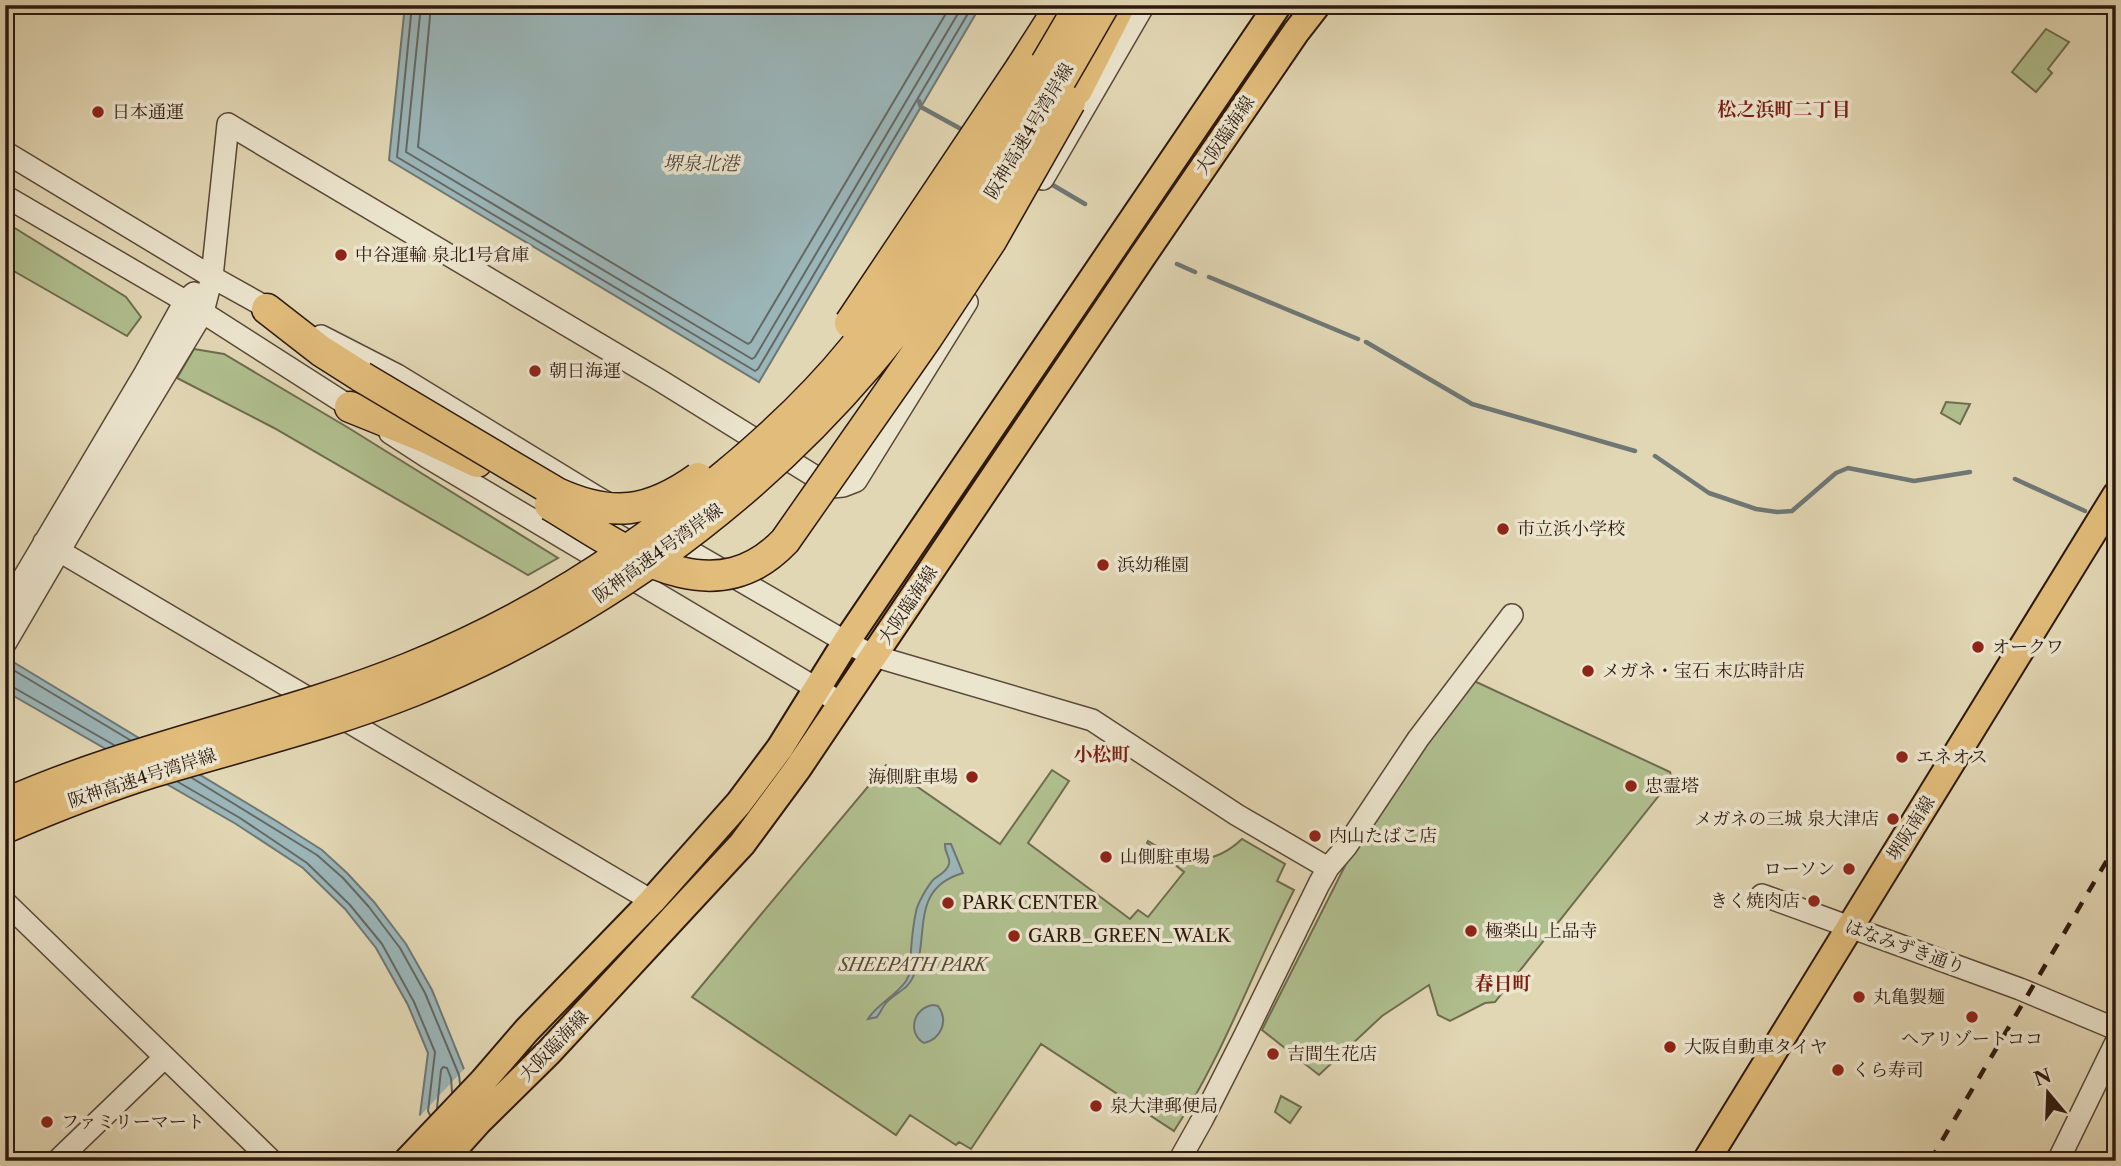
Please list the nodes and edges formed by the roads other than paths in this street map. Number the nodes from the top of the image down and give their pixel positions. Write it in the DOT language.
graph roads {
  1 [pos="1061,5"];
  2 [pos="1080,5"];
  3 [pos="1104,5"];
  4 [pos="1120,5"];
  5 [pos="1144,5"];
  6 [pos="1278,5"];
  7 [pos="1317,5"];
  8 [pos="5,152"];
  9 [pos="5,196"];
  10 [pos="212,277"];
  11 [pos="194,307"];
  12 [pos="267,309"];
  13 [pos="350,407"];
  14 [pos="2116,495"];
  15 [pos="51,547"];
  16 [pos="5,609"];
  17 [pos="1512,615"];
  18 [pos="846,642"];
  19 [pos="5,644"];
  20 [pos="874,656"];
  21 [pos="818,689"];
  22 [pos="841,703"];
  23 [pos="5,804"];
  24 [pos="5,828"];
  25 [pos="1328,868"];
  26 [pos="1762,895"];
  27 [pos="652,901"];
  28 [pos="5,902"];
  29 [pos="1851,927"];
  30 [pos="2116,1029"];
  31 [pos="2116,1042"];
  32 [pos="165,1057"];
  33 [pos="57,1161"];
  34 [pos="272,1161"];
  35 [pos="407,1161"];
  36 [pos="443,1161"];
  37 [pos="1179,1161"];
  38 [pos="1706,1161"];
  39 [pos="2058,1161"];
  1 -- 12 [label="highway, bridge"];
  2 -- 23 [label="highway, 阪神高速4号湾岸線, bridge"];
  3 -- 24 [label="highway, 阪神高速4号湾岸線, bridge"];
  4 -- 13 [label="highway, bridge"];
  5 -- 10 [label="street"];
  6 -- 18 [label="main road, 大阪臨海線"];
  7 -- 20 [label="main road, 大阪臨海線"];
  8 -- 10 [label="street"];
  9 -- 11 [label="street"];
  10 -- 11 [label="street"];
  10 -- 12 [label="street"];
  11 -- 13 [label="street"];
  11 -- 15 [label="street"];
  12 -- 18 [label="street"];
  13 -- 21 [label="street"];
  14 -- 29 [label="main road, 堺阪南線"];
  15 -- 16 [label="street"];
  15 -- 19 [label="street"];
  15 -- 27 [label="street"];
  17 -- 25 [label="street"];
  18 -- 20 [label="street"];
  18 -- 21 [label="main road, 大阪臨海線"];
  20 -- 22 [label="main road, 大阪臨海線"];
  20 -- 25 [label="street"];
  21 -- 22 [label="street"];
  21 -- 27 [label="main road, 大阪臨海線"];
  22 -- 36 [label="main road, 大阪臨海線"];
  25 -- 37 [label="street"];
  26 -- 29 [label="street, はなみずき通り"];
  27 -- 35 [label="main road, 大阪臨海線"];
  28 -- 32 [label="street"];
  29 -- 30 [label="street, はなみずき通り"];
  29 -- 38 [label="main road, 堺阪南線"];
  31 -- 39 [label="street"];
  32 -- 33 [label="street"];
  32 -- 34 [label="street"];
}
